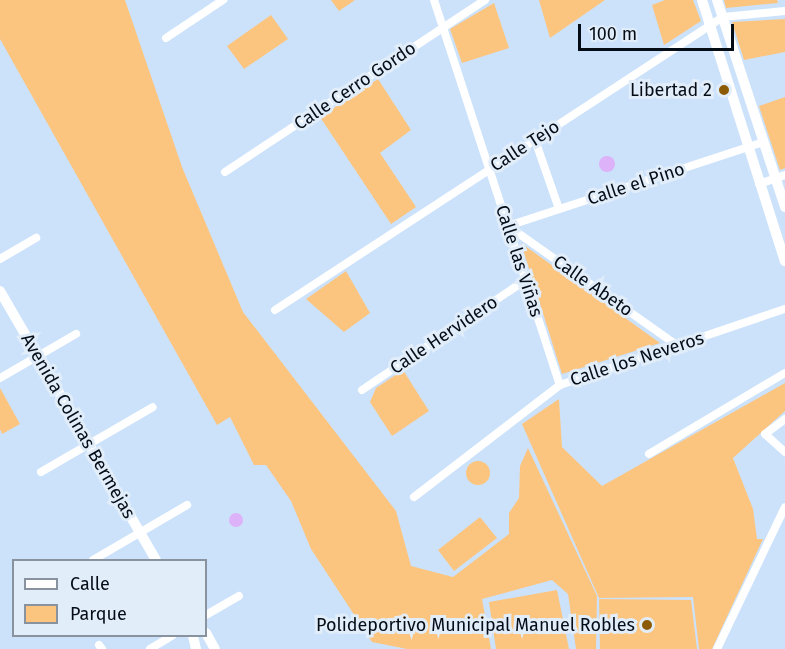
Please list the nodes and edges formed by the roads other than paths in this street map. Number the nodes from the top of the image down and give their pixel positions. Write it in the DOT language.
graph roads {
  1 [pos="222,0"];
  2 [pos="434,0"];
  3 [pos="484,0"];
  4 [pos="702,0"];
  5 [pos="717,0"];
  6 [pos="785,11"];
  7 [pos="723,17"];
  8 [pos="711,25"];
  9 [pos="443,28"];
  10 [pos="166,38"];
  11 [pos="535,140"];
  12 [pos="764,142"];
  13 [pos="749,147"];
  14 [pos="489,170"];
  15 [pos="225,172"];
  16 [pos="780,177"];
  17 [pos="759,184"];
  18 [pos="785,207"];
  19 [pos="559,209"];
  20 [pos="508,226"];
  21 [pos="36,238"];
  22 [pos="0,259"];
  23 [pos="785,261"];
  24 [pos="526,280"];
  25 [pos="0,291"];
  26 [pos="785,309"];
  27 [pos="274,310"];
  28 [pos="76,334"];
  29 [pos="678,346"];
  30 [pos="38,356"];
  31 [pos="785,373"];
  32 [pos="0,378"];
  33 [pos="560,385"];
  34 [pos="362,390"];
  35 [pos="153,407"];
  36 [pos="785,419"];
  37 [pos="88,444"];
  38 [pos="785,452"];
  39 [pos="649,454"];
  40 [pos="41,472"];
  41 [pos="414,497"];
  42 [pos="187,505"];
  43 [pos="785,507"];
  44 [pos="140,533"];
  45 [pos="96,559"];
  46 [pos="155,559"];
  47 [pos="238,596"];
  48 [pos="207,614"];
  49 [pos="207,635"];
  50 [pos="170,637"];
  51 [pos="150,649"];
  52 [pos="215,649"];
  53 [pos="717,649"];
  1 -- 10 [label="street"];
  2 -- 9 [label="street, Calle las Viñas"];
  3 -- 9 [label="street, Calle Cerro Gordo"];
  4 -- 8 [label="street"];
  5 -- 7 [label="street"];
  6 -- 7 [label="street, Calle Tejo"];
  7 -- 8 [label="street, Calle Tejo"];
  7 -- 12 [label="street"];
  8 -- 11 [label="street, Calle Tejo"];
  8 -- 13 [label="street"];
  9 -- 14 [label="street, Calle las Viñas"];
  9 -- 15 [label="street, Calle Cerro Gordo"];
  11 -- 14 [label="street, Calle Tejo"];
  11 -- 19 [label="street"];
  12 -- 13 [label="street, Calle el Pino"];
  12 -- 16 [label="street"];
  13 -- 17 [label="street"];
  13 -- 19 [label="street, Calle el Pino"];
  14 -- 20 [label="street, Calle las Viñas"];
  14 -- 27 [label="street, Calle Tejo"];
  16 -- 17 [label="street"];
  16 -- 18 [label="street"];
  17 -- 23 [label="street"];
  19 -- 20 [label="street, Calle el Pino"];
  20 -- 24 [label="street, Calle las Viñas"];
  20 -- 29 [label="street, Calle Abeto"];
  21 -- 22 [label="street"];
  24 -- 33 [label="street, Calle las Viñas"];
  24 -- 34 [label="street, Calle Hervidero"];
  25 -- 30 [label="street, Avenida Colinas Bermejas"];
  26 -- 29 [label="street, Calle los Neveros"];
  28 -- 30 [label="street"];
  29 -- 33 [label="street, Calle los Neveros"];
  30 -- 32 [label="street"];
  30 -- 37 [label="street, Avenida Colinas Bermejas"];
  31 -- 39 [label="street"];
  33 -- 41 [label="street, Calle los Neveros"];
  35 -- 37 [label="street"];
  36 -- 38 [label="street"];
  37 -- 40 [label="street"];
  37 -- 44 [label="street, Avenida Colinas Bermejas"];
  42 -- 44 [label="street"];
  43 -- 53 [label="street"];
  44 -- 45 [label="street"];
  44 -- 46 [label="street, Avenida Colinas Bermejas"];
  47 -- 48 [label="street"];
  49 -- 52 [label="street"];
  50 -- 51 [label="street"];
}
